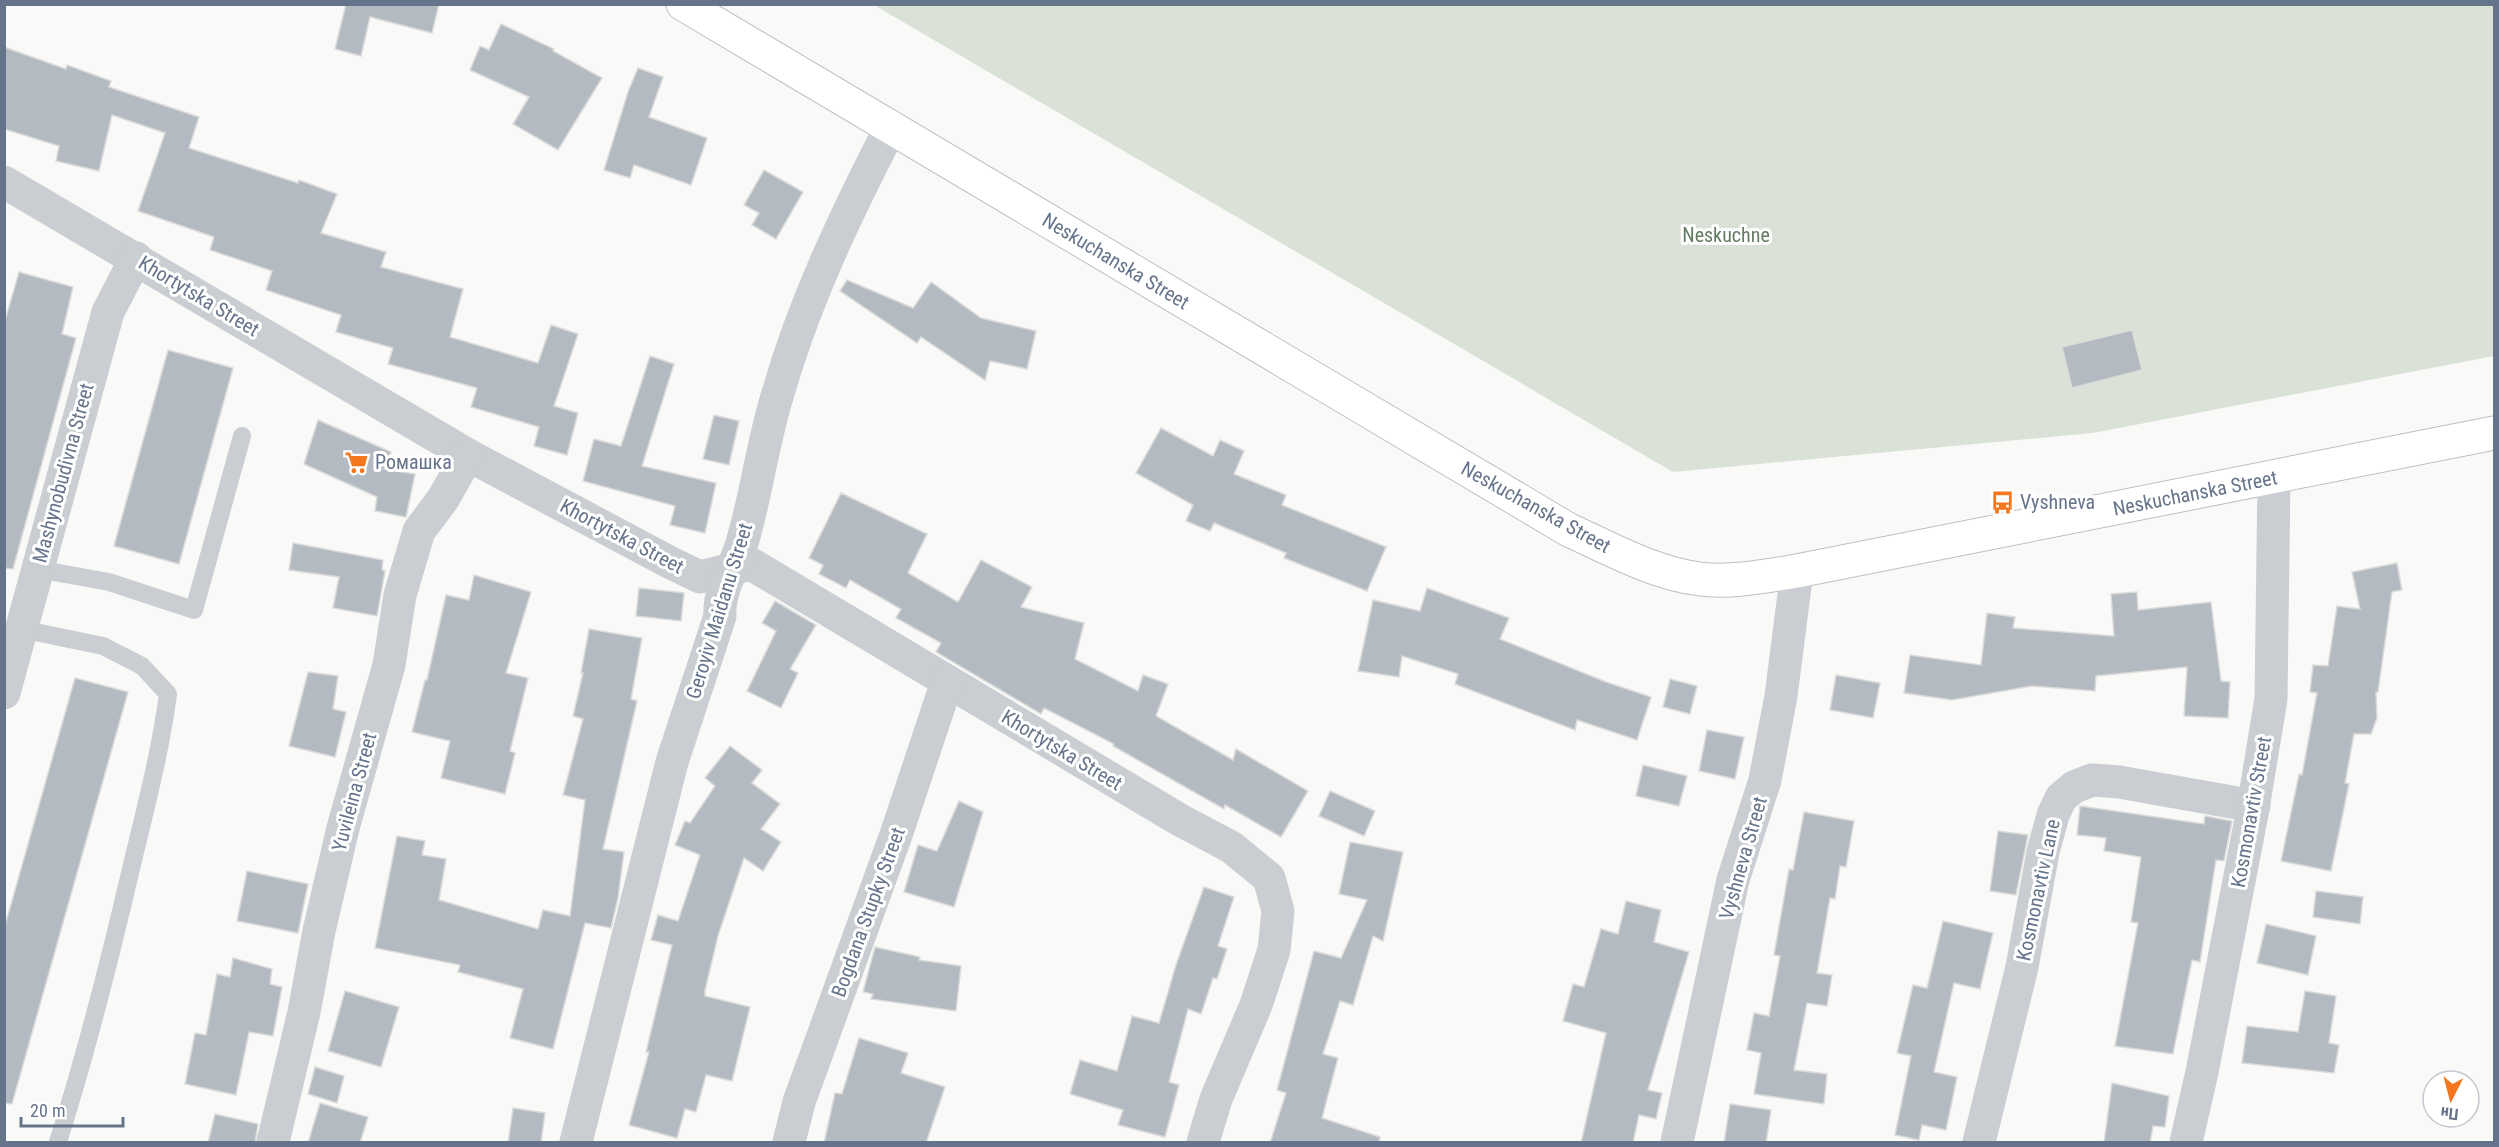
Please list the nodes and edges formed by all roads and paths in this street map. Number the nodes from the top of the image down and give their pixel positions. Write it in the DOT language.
graph roads {
  1 [pos="683,4"];
  2 [pos="891,127"];
  3 [pos="4,182"];
  4 [pos="136,258"];
  5 [pos="2494,433"];
  6 [pos="242,436"];
  7 [pos="468,455"];
  8 [pos="2274,477"];
  9 [pos="37,569"];
  10 [pos="731,569"];
  11 [pos="1797,571"];
  12 [pos="21,629"];
  13 [pos="947,682"];
  14 [pos="4,693"];
  15 [pos="2254,806"];
  16 [pos="57,1143"];
  17 [pos="273,1143"];
  18 [pos="576,1143"];
  19 [pos="789,1143"];
  20 [pos="1203,1143"];
  21 [pos="1677,1143"];
  22 [pos="1979,1143"];
  23 [pos="2186,1143"];
  1 -- 2 [label="street, Neskuchanska Street"];
  2 -- 10 [label="street, Geroyiv Maidanu Street"];
  2 -- 11 [label="street, Neskuchanska Street"];
  3 -- 4 [label="street, Khortytska Street"];
  4 -- 7 [label="street, Khortytska Street"];
  4 -- 9 [label="street, Mashynobudivna Street"];
  5 -- 8 [label="street, Neskuchanska Street"];
  6 -- 9 [label="lane"];
  7 -- 10 [label="street, Khortytska Street"];
  7 -- 17 [label="street, Yuvileina Street"];
  8 -- 11 [label="street, Neskuchanska Street"];
  8 -- 15 [label="street, Kosmonavtiv Street"];
  9 -- 12 [label="street, Mashynobudivna Street"];
  10 -- 13 [label="street, Khortytska Street"];
  10 -- 18 [label="street, Geroyiv Maidanu Street"];
  11 -- 21 [label="street, Vyshneva Street"];
  12 -- 14 [label="street, Mashynobudivna Street"];
  12 -- 16 [label="lane"];
  13 -- 19 [label="street, Bogdana Stupky Street"];
  13 -- 20 [label="street, Khortytska Street"];
  15 -- 22 [label="street, Kosmonavtiv Lane"];
  15 -- 23 [label="street, Kosmonavtiv Street"];
}
